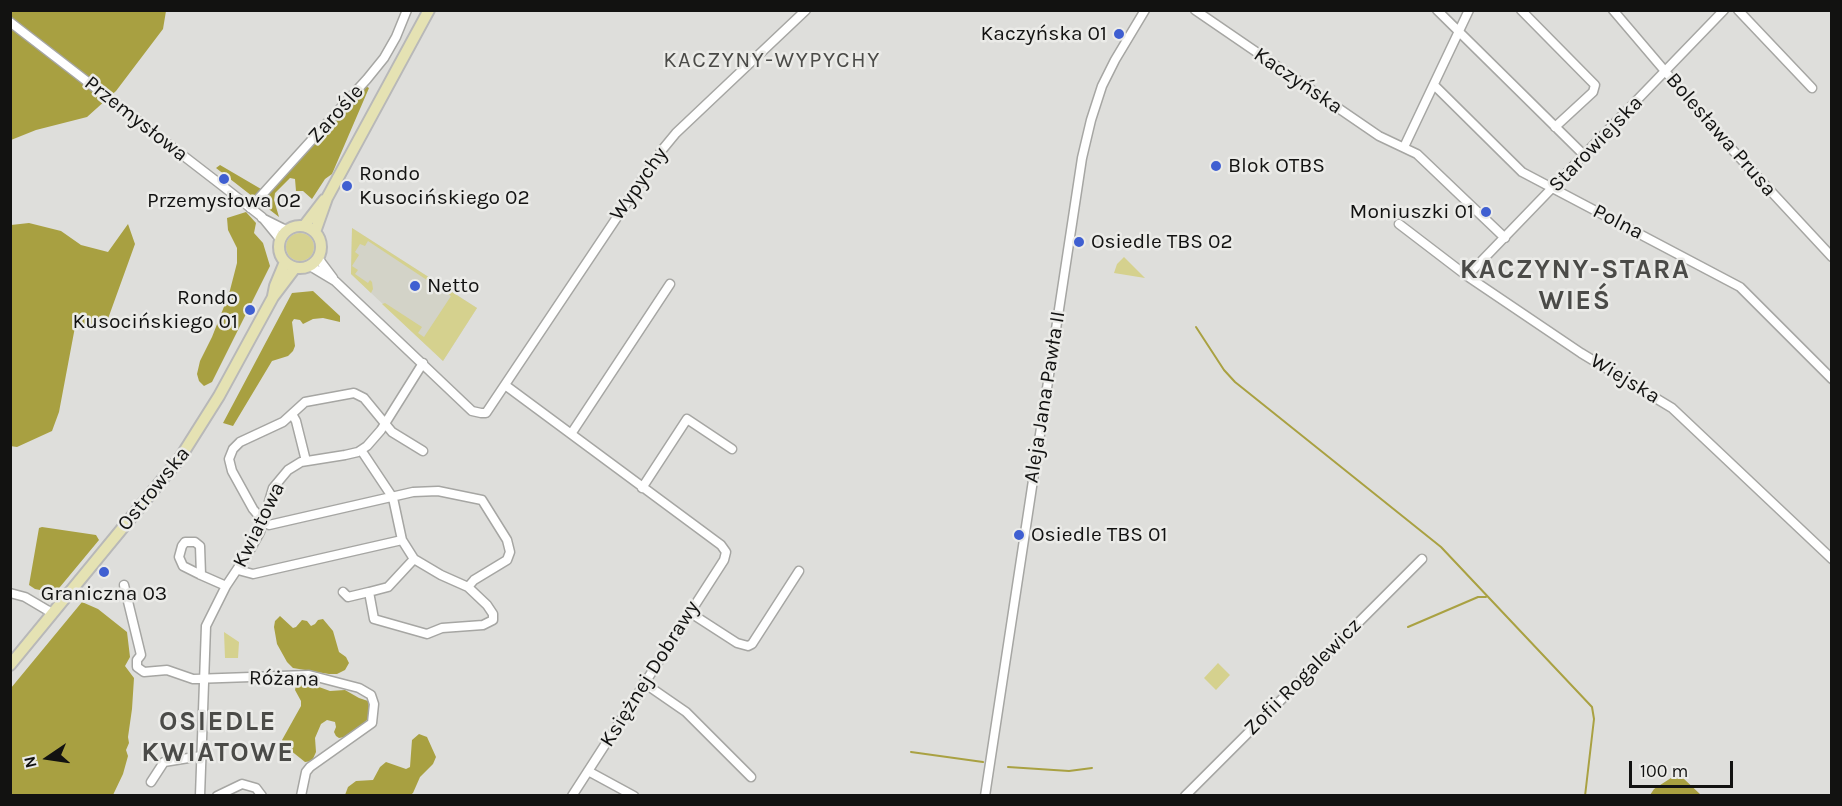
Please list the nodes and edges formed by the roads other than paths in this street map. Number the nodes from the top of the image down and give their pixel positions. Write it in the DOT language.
graph roads {
  1 [pos="407,10"];
  2 [pos="429,10"];
  3 [pos="806,10"];
  4 [pos="1145,10"];
  5 [pos="1195,10"];
  6 [pos="1437,10"];
  7 [pos="1469,10"];
  8 [pos="1521,10"];
  9 [pos="1613,10"];
  10 [pos="1724,10"];
  11 [pos="1738,10"];
  12 [pos="10,22"];
  13 [pos="1459,32"];
  14 [pos="1666,72"];
  15 [pos="1434,85"];
  16 [pos="1812,88"];
  17 [pos="1555,127"];
  18 [pos="1404,147"];
  19 [pos="1585,156"];
  20 [pos="1552,189"];
  21 [pos="327,198"];
  22 [pos="250,208"];
  23 [pos="1399,224"];
  24 [pos="304,226"];
  25 [pos="315,232"];
  26 [pos="283,235"];
  27 [pos="1505,238"];
  28 [pos="1831,255"];
  29 [pos="285,262"];
  30 [pos="314,262"];
  31 [pos="295,268"];
  32 [pos="1467,276"];
  33 [pos="670,285"];
  34 [pos="273,297"];
  35 [pos="423,363"];
  36 [pos="1832,379"];
  37 [pos="505,385"];
  38 [pos="292,414"];
  39 [pos="385,424"];
  40 [pos="571,434"];
  41 [pos="732,449"];
  42 [pos="361,450"];
  43 [pos="423,451"];
  44 [pos="306,461"];
  45 [pos="642,488"];
  46 [pos="393,498"];
  47 [pos="263,521"];
  48 [pos="402,540"];
  49 [pos="414,559"];
  50 [pos="1832,559"];
  51 [pos="1422,560"];
  52 [pos="238,570"];
  53 [pos="799,571"];
  54 [pos="201,575"];
  55 [pos="124,585"];
  56 [pos="226,586"];
  57 [pos="468,587"];
  58 [pos="10,592"];
  59 [pos="343,592"];
  60 [pos="369,592"];
  61 [pos="689,612"];
  62 [pos="52,614"];
  63 [pos="10,665"];
  64 [pos="203,679"];
  65 [pos="644,683"];
  66 [pos="201,756"];
  67 [pos="588,771"];
  68 [pos="751,777"];
  69 [pos="151,782"];
  70 [pos="200,795"];
  71 [pos="217,795"];
  72 [pos="262,795"];
  73 [pos="301,795"];
  74 [pos="572,795"];
  75 [pos="634,795"];
  76 [pos="986,795"];
  77 [pos="1185,795"];
  1 -- 22 [label="street, Zarośle"];
  2 -- 21 [label="main road"];
  3 -- 37 [label="street, Wypychy"];
  4 -- 76 [label="street, Aleja Jana Pawła II"];
  5 -- 18 [label="street, Kaczyńska"];
  6 -- 13 [label="street"];
  7 -- 13 [label="street"];
  8 -- 17 [label="street"];
  9 -- 14 [label="street, Bolesława Prusa"];
  10 -- 14 [label="street, Starowiejska"];
  11 -- 16 [label="street"];
  12 -- 22 [label="street, Przemysłowa"];
  13 -- 15 [label="street"];
  13 -- 17 [label="street"];
  14 -- 19 [label="street, Starowiejska"];
  14 -- 28 [label="street, Bolesława Prusa"];
  15 -- 18 [label="street"];
  15 -- 20 [label="street, Polna"];
  17 -- 19 [label="street"];
  18 -- 27 [label="street, Kaczyńska"];
  19 -- 20 [label="street, Starowiejska"];
  20 -- 27 [label="street, Starowiejska"];
  20 -- 36 [label="street, Polna"];
  21 -- 24 [label="main road"];
  21 -- 25 [label="main road"];
  22 -- 26 [label="street, Przemysłowa"];
  23 -- 32 [label="street, Wiejska"];
  24 -- 25 [label="main road"];
  24 -- 26 [label="main road"];
  25 -- 30 [label="main road"];
  26 -- 29 [label="main road"];
  27 -- 32 [label="street, Starowiejska"];
  29 -- 31 [label="main road"];
  29 -- 34 [label="main road, Ostrowska"];
  30 -- 31 [label="main road"];
  30 -- 35 [label="street"];
  31 -- 34 [label="main road, Ostrowska"];
  32 -- 50 [label="street, Wiejska"];
  33 -- 40 [label="street"];
  34 -- 62 [label="main road, Ostrowska"];
  35 -- 37 [label="street, Wypychy"];
  35 -- 39 [label="street"];
  37 -- 40 [label="street"];
  38 -- 39 [label="street"];
  38 -- 44 [label="street"];
  38 -- 47 [label="street"];
  39 -- 42 [label="street"];
  39 -- 43 [label="street"];
  40 -- 45 [label="street"];
  41 -- 45 [label="street"];
  42 -- 44 [label="street, Kwiatowa"];
  42 -- 46 [label="street"];
  44 -- 47 [label="street, Kwiatowa"];
  45 -- 61 [label="street, Księżnej Dobrawy"];
  46 -- 47 [label="street"];
  46 -- 48 [label="street"];
  46 -- 57 [label="street"];
  47 -- 52 [label="street, Kwiatowa"];
  48 -- 49 [label="street"];
  48 -- 52 [label="street"];
  49 -- 57 [label="street"];
  49 -- 60 [label="street"];
  51 -- 77 [label="street, Zofii Rogalewicz"];
  52 -- 56 [label="street, Kwiatowa"];
  53 -- 61 [label="street"];
  54 -- 56 [label="street"];
  55 -- 64 [label="street"];
  56 -- 64 [label="street, Kwiatowa"];
  57 -- 60 [label="street"];
  58 -- 62 [label="street"];
  59 -- 60 [label="street"];
  61 -- 65 [label="street, Księżnej Dobrawy"];
  62 -- 63 [label="main road, Ostrowska"];
  64 -- 66 [label="street, Kwiatowa"];
  64 -- 73 [label="street, Różana"];
  65 -- 67 [label="street, Księżnej Dobrawy"];
  65 -- 68 [label="street"];
  66 -- 69 [label="street"];
  66 -- 70 [label="street, Kwiatowa"];
  67 -- 74 [label="street, Księżnej Dobrawy"];
  67 -- 75 [label="street"];
  71 -- 72 [label="street"];
}
